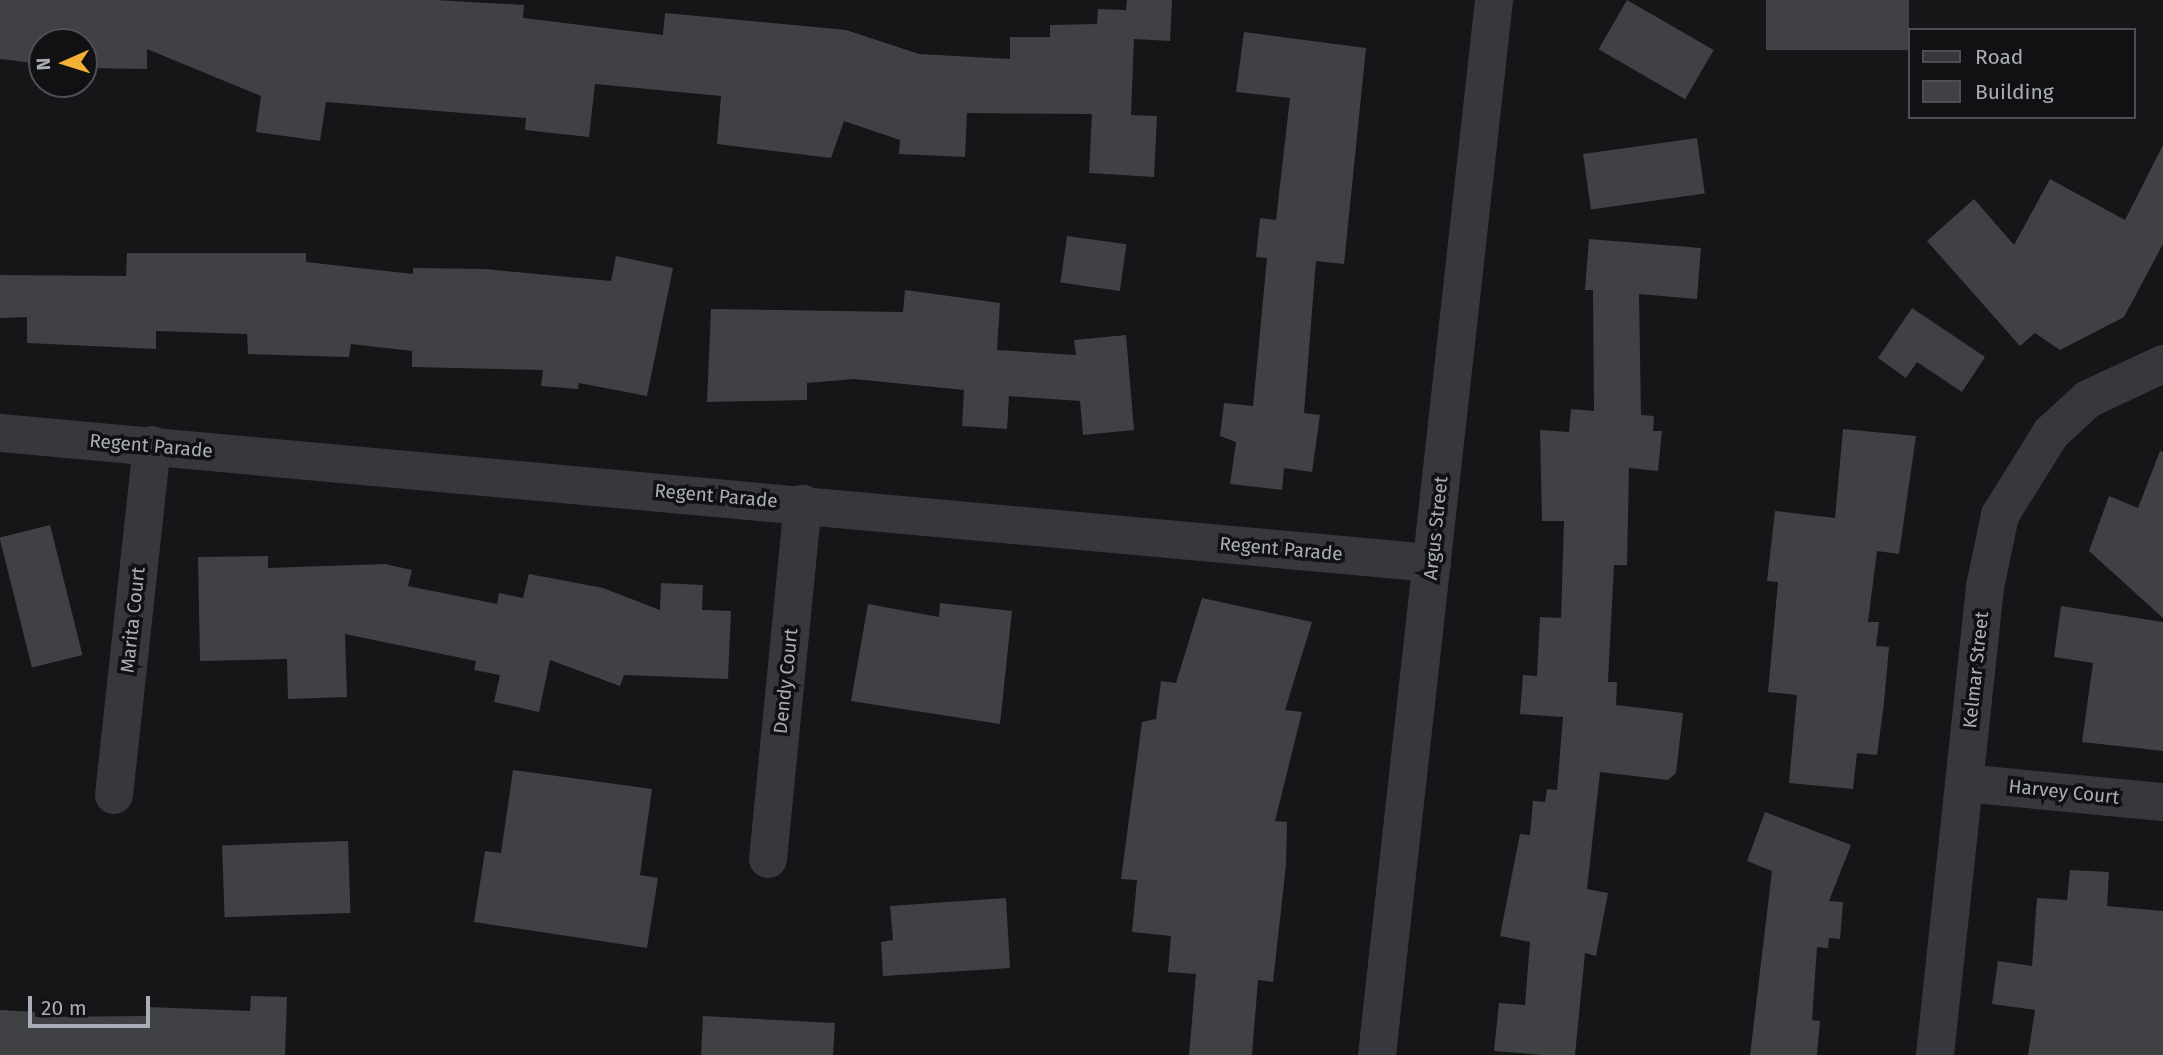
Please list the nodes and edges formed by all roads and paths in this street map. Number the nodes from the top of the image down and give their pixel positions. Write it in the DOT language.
graph roads {
  1 [pos="1494,0"];
  2 [pos="2163,364"];
  3 [pos="0,433"];
  4 [pos="152,445"];
  5 [pos="803,504"];
  6 [pos="1432,563"];
  7 [pos="1964,783"];
  8 [pos="114,795"];
  9 [pos="2163,802"];
  10 [pos="768,859"];
  11 [pos="1377,1055"];
  12 [pos="1935,1055"];
  1 -- 6 [label="street, Argus Street"];
  2 -- 7 [label="street, Kelmar Street"];
  3 -- 4 [label="street, Regent Parade"];
  4 -- 5 [label="street, Regent Parade"];
  4 -- 8 [label="street, Marita Court"];
  5 -- 6 [label="street, Regent Parade"];
  5 -- 10 [label="street, Dendy Court"];
  6 -- 11 [label="street, Argus Street"];
  7 -- 9 [label="street, Harvey Court"];
  7 -- 12 [label="street, Kelmar Street"];
}
